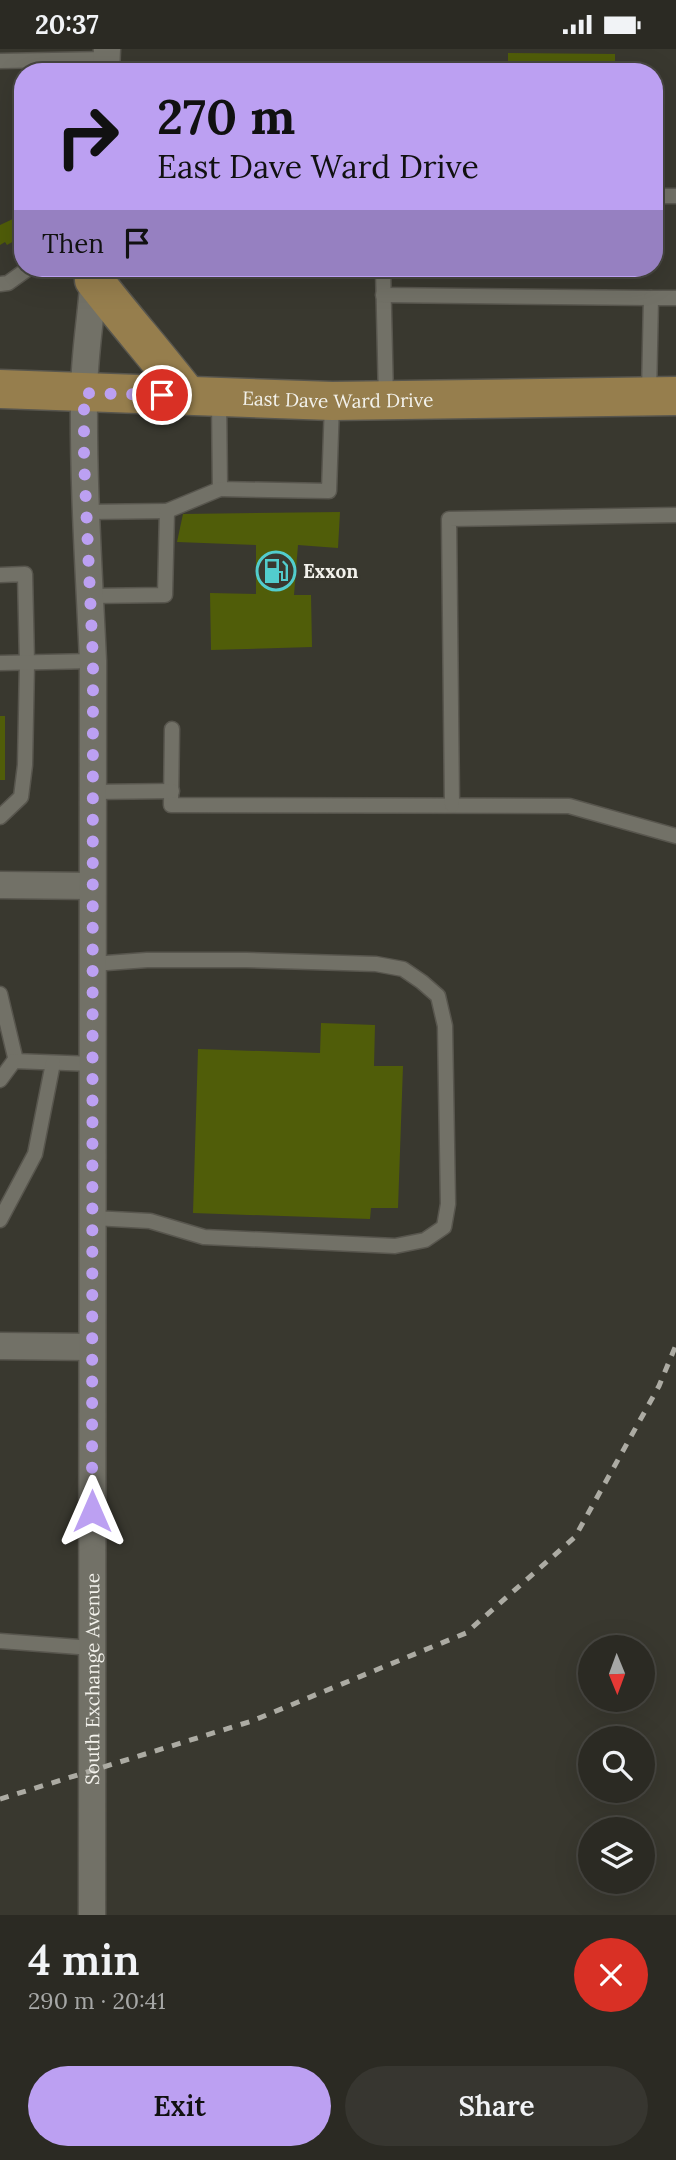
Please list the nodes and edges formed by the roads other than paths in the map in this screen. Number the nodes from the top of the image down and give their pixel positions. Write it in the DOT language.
graph roads {
  1 [pos="106,60"];
  2 [pos="70,63"];
  3 [pos="16,277"];
  4 [pos="94,277"];
  5 [pos="96,277"];
  6 [pos="383,277"];
  7 [pos="0,284"];
  8 [pos="383,295"];
  9 [pos="651,298"];
  10 [pos="676,298"];
  11 [pos="0,389"];
  12 [pos="84,393"];
  13 [pos="663,395"];
  14 [pos="203,396"];
  15 [pos="332,401"];
  16 [pos="386,401"];
  17 [pos="220,489"];
  18 [pos="167,511"];
  19 [pos="86,512"];
  20 [pos="676,516"];
  21 [pos="0,575"];
  22 [pos="90,596"];
  23 [pos="93,661"];
  24 [pos="0,663"];
  25 [pos="27,663"];
  26 [pos="172,729"];
  27 [pos="172,791"];
  28 [pos="93,792"];
  29 [pos="452,805"];
  30 [pos="0,817"];
  31 [pos="676,836"];
  32 [pos="0,885"];
  33 [pos="92,886"];
  34 [pos="93,964"];
  35 [pos="0,994"];
  36 [pos="16,1061"];
  37 [pos="53,1063"];
  38 [pos="93,1064"];
  39 [pos="0,1080"];
  40 [pos="93,1219"];
  41 [pos="0,1220"];
  42 [pos="0,1346"];
  43 [pos="92,1347"];
  44 [pos="0,1641"];
  45 [pos="92,1648"];
  46 [pos="92,1915"];
  1 -- 2 [label="lane"];
  3 -- 7 [label="lane"];
  4 -- 12 [label="street, South Exchange Avenue"];
  5 -- 14 [label="main road"];
  6 -- 8 [label="lane"];
  8 -- 9 [label="lane"];
  8 -- 16 [label="lane"];
  9 -- 10 [label="lane"];
  9 -- 13 [label="lane"];
  11 -- 12 [label="main road, East Dave Ward Drive"];
  12 -- 14 [label="main road, East Dave Ward Drive"];
  12 -- 19 [label="street, South Exchange Avenue"];
  13 -- 16 [label="main road, East Dave Ward Drive"];
  14 -- 15 [label="main road, East Dave Ward Drive"];
  14 -- 17 [label="lane"];
  15 -- 16 [label="main road, East Dave Ward Drive"];
  15 -- 17 [label="lane"];
  17 -- 18 [label="lane"];
  18 -- 19 [label="lane"];
  18 -- 22 [label="lane"];
  19 -- 22 [label="street, South Exchange Avenue"];
  20 -- 29 [label="lane"];
  21 -- 25 [label="lane"];
  22 -- 23 [label="street, South Exchange Avenue"];
  23 -- 25 [label="lane"];
  23 -- 28 [label="street, South Exchange Avenue"];
  24 -- 25 [label="lane"];
  25 -- 30 [label="lane"];
  26 -- 27 [label="lane"];
  27 -- 28 [label="lane"];
  27 -- 29 [label="lane"];
  28 -- 33 [label="street, South Exchange Avenue"];
  29 -- 31 [label="lane"];
  32 -- 33 [label="street"];
  33 -- 34 [label="street, South Exchange Avenue"];
  34 -- 38 [label="street, South Exchange Avenue"];
  34 -- 40 [label="lane"];
  35 -- 36 [label="lane"];
  36 -- 37 [label="lane"];
  36 -- 39 [label="lane"];
  37 -- 38 [label="lane"];
  37 -- 41 [label="lane"];
  38 -- 40 [label="street, South Exchange Avenue"];
  40 -- 43 [label="street, South Exchange Avenue"];
  42 -- 43 [label="street"];
  43 -- 45 [label="street, South Exchange Avenue"];
  44 -- 45 [label="lane"];
  45 -- 46 [label="street, South Exchange Avenue"];
}
